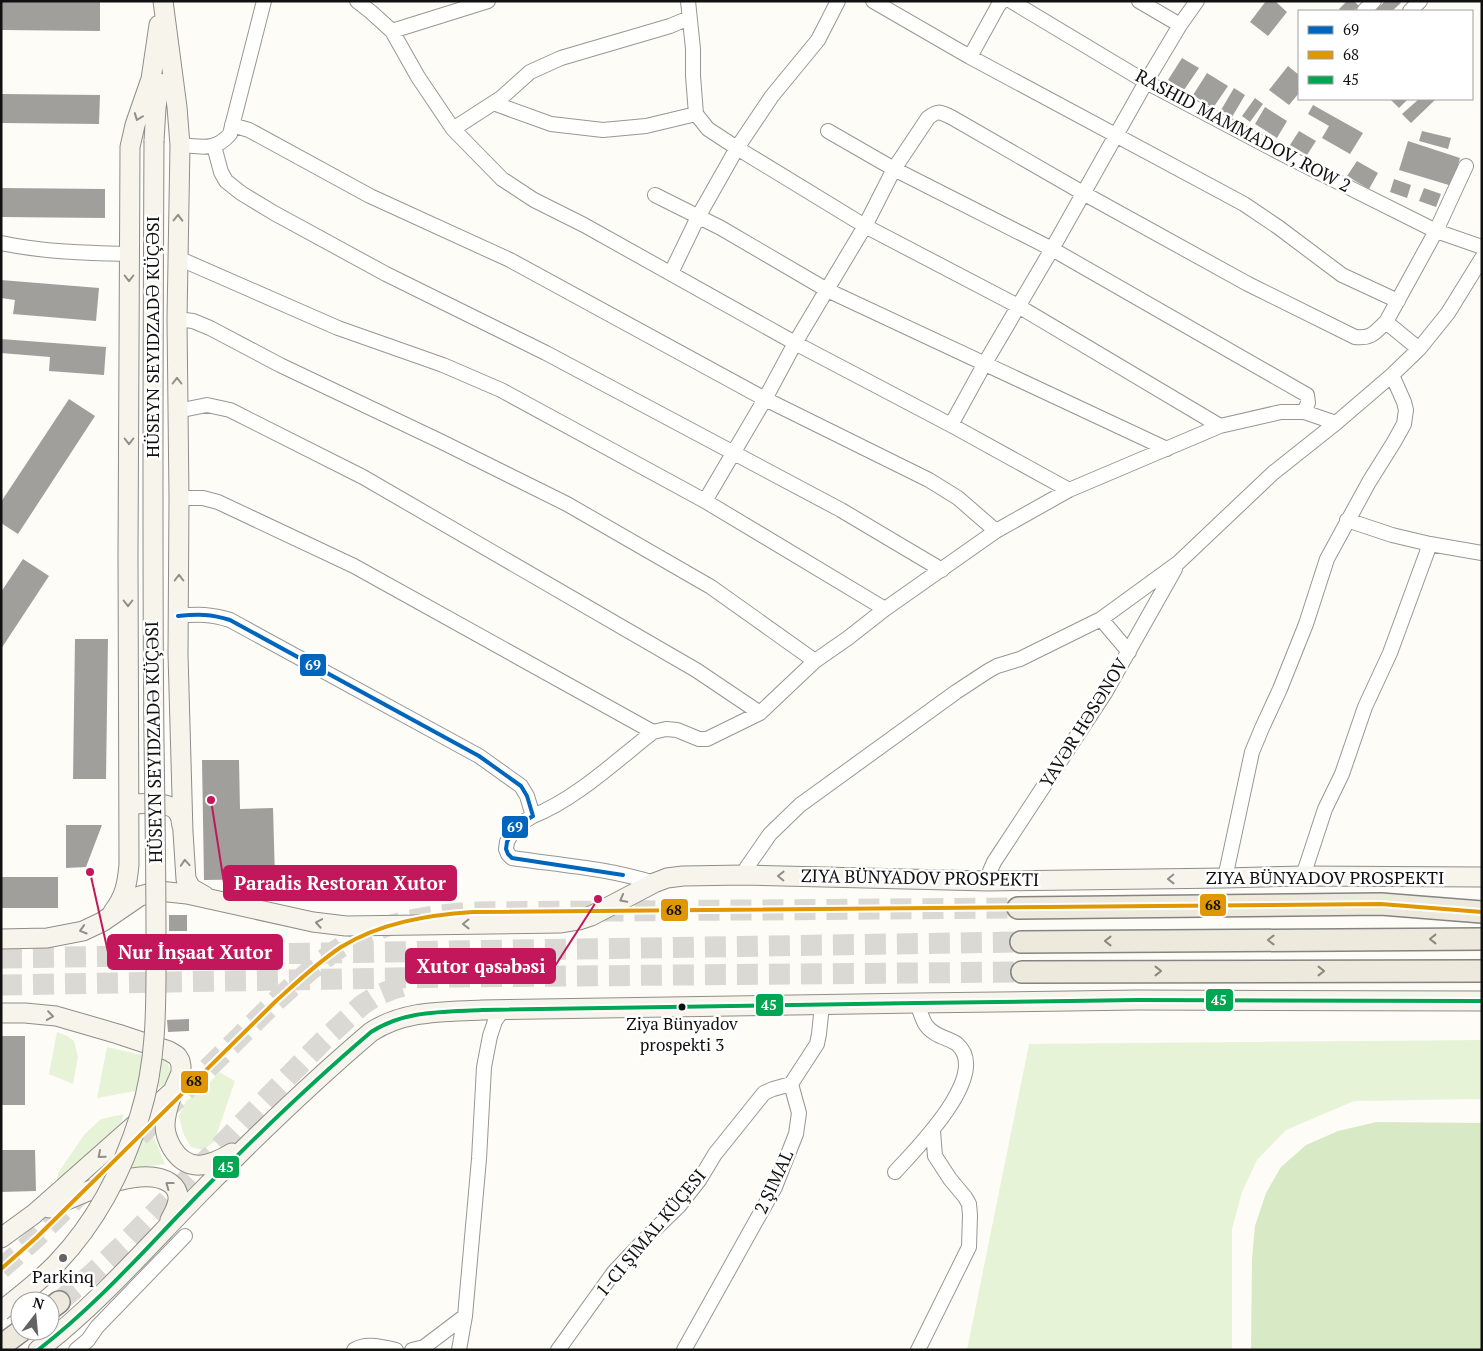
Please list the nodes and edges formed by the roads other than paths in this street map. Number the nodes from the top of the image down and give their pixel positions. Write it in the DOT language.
graph roads {
  1 [pos="163,1"];
  2 [pos="264,1"];
  3 [pos="357,1"];
  4 [pos="488,1"];
  5 [pos="688,1"];
  6 [pos="838,1"];
  7 [pos="873,1"];
  8 [pos="1002,1"];
  9 [pos="1010,1"];
  10 [pos="1139,1"];
  11 [pos="1197,1"];
  12 [pos="1374,1"];
  13 [pos="1420,1"];
  14 [pos="1365,10"];
  15 [pos="1411,10"];
  16 [pos="689,18"];
  17 [pos="1180,25"];
  18 [pos="392,31"];
  19 [pos="970,57"];
  20 [pos="1146,82"];
  21 [pos="492,104"];
  22 [pos="696,114"];
  23 [pos="232,124"];
  24 [pos="453,129"];
  25 [pos="828,131"];
  26 [pos="1115,135"];
  27 [pos="180,145"];
  28 [pos="214,146"];
  29 [pos="736,148"];
  30 [pos="1466,166"];
  31 [pos="894,169"];
  32 [pos="1083,193"];
  33 [pos="655,196"];
  34 [pos="698,216"];
  35 [pos="865,226"];
  36 [pos="1436,231"];
  37 [pos="1,243"];
  38 [pos="1482,247"];
  39 [pos="1052,248"];
  40 [pos="129,254"];
  41 [pos="178,258"];
  42 [pos="1482,258"];
  43 [pos="671,273"];
  44 [pos="826,290"];
  45 [pos="1398,301"];
  46 [pos="1018,306"];
  47 [pos="177,319"];
  48 [pos="1386,322"];
  49 [pos="795,343"];
  50 [pos="1419,349"];
  51 [pos="985,363"];
  52 [pos="1392,375"];
  53 [pos="765,399"];
  54 [pos="177,411"];
  55 [pos="1304,412"];
  56 [pos="1336,423"];
  57 [pos="951,425"];
  58 [pos="1220,426"];
  59 [pos="1167,449"];
  60 [pos="733,453"];
  61 [pos="1070,490"];
  62 [pos="179,498"];
  63 [pos="705,501"];
  64 [pos="1347,520"];
  65 [pos="996,531"];
  66 [pos="1430,544"];
  67 [pos="1482,553"];
  68 [pos="1178,564"];
  69 [pos="942,570"];
  70 [pos="885,609"];
  71 [pos="178,616"];
  72 [pos="1101,619"];
  73 [pos="1129,652"];
  74 [pos="178,654"];
  75 [pos="128,656"];
  76 [pos="815,661"];
  77 [pos="760,713"];
  78 [pos="653,732"];
  79 [pos="129,804"];
  80 [pos="533,816"];
  81 [pos="183,832"];
  82 [pos="744,875"];
  83 [pos="1303,876"];
  84 [pos="1482,877"];
  85 [pos="1225,878"];
  86 [pos="988,881"];
  87 [pos="654,883"];
  88 [pos="1482,903"];
  89 [pos="227,904"];
  90 [pos="1381,904"];
  91 [pos="1018,908"];
  92 [pos="1482,912"];
  93 [pos="109,918"];
  94 [pos="1,939"];
  95 [pos="1482,939"];
  96 [pos="1021,942"];
  97 [pos="1482,971"];
  98 [pos="1022,972"];
  99 [pos="917,1002"];
  100 [pos="1482,1002"];
  101 [pos="822,1005"];
  102 [pos="502,1011"];
  103 [pos="1,1013"];
  104 [pos="791,1084"];
  105 [pos="173,1091"];
  106 [pos="933,1131"];
  107 [pos="245,1146"];
  108 [pos="895,1172"];
  109 [pos="34,1214"];
  110 [pos="167,1227"];
  111 [pos="185,1236"];
  112 [pos="1,1238"];
  113 [pos="1,1311"];
  114 [pos="465,1316"];
  115 [pos="38,1350"];
  116 [pos="76,1350"];
  117 [pos="354,1350"];
  118 [pos="396,1350"];
  119 [pos="412,1350"];
  120 [pos="459,1350"];
  121 [pos="558,1350"];
  122 [pos="684,1350"];
  123 [pos="918,1350"];
  1 -- 27 [label="main road"];
  1 -- 40 [label="main road, one-way"];
  1 -- 113 [label="main road, HÜSEYN SEYIDZADƏ KÜÇƏSI, bridge"];
  2 -- 23 [label="street"];
  3 -- 18 [label="street"];
  4 -- 18 [label="street"];
  5 -- 16 [label="street"];
  6 -- 29 [label="street"];
  7 -- 19 [label="street"];
  8 -- 19 [label="street"];
  9 -- 20 [label="street, RASHID MAMMADOV, ROW 2"];
  10 -- 17 [label="street"];
  11 -- 17 [label="street"];
  12 -- 14 [label="street"];
  13 -- 15 [label="street"];
  16 -- 21 [label="street"];
  16 -- 22 [label="street"];
  17 -- 20 [label="street"];
  18 -- 24 [label="street"];
  19 -- 26 [label="street"];
  20 -- 26 [label="street"];
  20 -- 36 [label="street, RASHID MAMMADOV, ROW 2"];
  21 -- 22 [label="street"];
  21 -- 24 [label="street"];
  22 -- 29 [label="street"];
  23 -- 28 [label="street"];
  23 -- 53 [label="street"];
  24 -- 43 [label="street"];
  25 -- 31 [label="street"];
  26 -- 32 [label="street"];
  26 -- 45 [label="street"];
  27 -- 28 [label="street"];
  41 -- 27 [label="main road, one-way"];
  28 -- 60 [label="street"];
  29 -- 34 [label="street"];
  29 -- 35 [label="street"];
  30 -- 36 [label="street"];
  31 -- 32 [label="street"];
  31 -- 35 [label="street"];
  31 -- 39 [label="street"];
  32 -- 39 [label="street"];
  32 -- 48 [label="street"];
  33 -- 34 [label="street"];
  34 -- 43 [label="street"];
  34 -- 44 [label="street"];
  35 -- 44 [label="street"];
  35 -- 46 [label="street"];
  36 -- 38 [label="street, RASHID MAMMADOV, ROW 2"];
  36 -- 45 [label="street"];
  37 -- 40 [label="street"];
  39 -- 46 [label="street"];
  39 -- 55 [label="street"];
  40 -- 75 [label="main road, one-way"];
  41 -- 47 [label="main road"];
  41 -- 63 [label="street"];
  42 -- 50 [label="street"];
  43 -- 49 [label="street"];
  44 -- 49 [label="street"];
  44 -- 51 [label="street"];
  45 -- 48 [label="street"];
  46 -- 51 [label="street"];
  46 -- 58 [label="street"];
  54 -- 47 [label="main road, one-way"];
  47 -- 76 [label="street"];
  48 -- 50 [label="street"];
  49 -- 53 [label="street"];
  49 -- 57 [label="street"];
  50 -- 52 [label="street"];
  51 -- 57 [label="street"];
  51 -- 59 [label="street"];
  52 -- 56 [label="street"];
  52 -- 64 [label="street"];
  53 -- 60 [label="street"];
  53 -- 65 [label="street"];
  54 -- 62 [label="main road"];
  54 -- 77 [label="street"];
  55 -- 56 [label="street"];
  55 -- 58 [label="street"];
  56 -- 68 [label="street"];
  57 -- 61 [label="street"];
  58 -- 59 [label="street"];
  59 -- 61 [label="street"];
  60 -- 63 [label="street"];
  60 -- 69 [label="street"];
  61 -- 65 [label="street"];
  71 -- 62 [label="main road, one-way"];
  62 -- 78 [label="street"];
  63 -- 70 [label="street"];
  64 -- 66 [label="street"];
  64 -- 85 [label="street"];
  65 -- 69 [label="street"];
  66 -- 67 [label="street"];
  66 -- 83 [label="street"];
  68 -- 72 [label="street"];
  68 -- 73 [label="street, YAVƏR HƏSƏNOV"];
  69 -- 70 [label="street"];
  70 -- 76 [label="street"];
  71 -- 74 [label="main road"];
  71 -- 80 [label="street"];
  72 -- 73 [label="street"];
  72 -- 82 [label="street"];
  73 -- 86 [label="street, YAVƏR HƏSƏNOV"];
  74 -- 75 [label="main road"];
  74 -- 81 [label="main road"];
  75 -- 79 [label="main road"];
  76 -- 77 [label="street"];
  77 -- 78 [label="street"];
  78 -- 80 [label="street"];
  79 -- 81 [label="main road"];
  79 -- 93 [label="main road"];
  80 -- 87 [label="street"];
  89 -- 81 [label="main road, one-way"];
  86 -- 82 [label="main road, ZIYA BÜNYADOV PROSPEKTI, one-way"];
  82 -- 87 [label="main road, ZIYA BÜNYADOV PROSPEKTI"];
  83 -- 84 [label="main road, ZIYA BÜNYADOV PROSPEKTI"];
  83 -- 85 [label="main road, ZIYA BÜNYADOV PROSPEKTI"];
  85 -- 86 [label="main road, ZIYA BÜNYADOV PROSPEKTI, one-way"];
  87 -- 89 [label="main road, ZIYA BÜNYADOV PROSPEKTI, one-way"];
  88 -- 90 [label="main road"];
  89 -- 93 [label="main road"];
  90 -- 91 [label="main road, ZIYA BÜNYADOV PROSPEKTI"];
  90 -- 92 [label="main road, ZIYA BÜNYADOV PROSPEKTI"];
  93 -- 94 [label="main road, one-way"];
  95 -- 96 [label="main road, one-way"];
  98 -- 97 [label="main road, one-way"];
  99 -- 100 [label="main road"];
  99 -- 101 [label="main road"];
  99 -- 106 [label="street"];
  101 -- 102 [label="main road"];
  101 -- 104 [label="street"];
  102 -- 107 [label="main road"];
  102 -- 114 [label="street"];
  103 -- 105 [label="main road, one-way"];
  104 -- 121 [label="street, 1-CI ŞIMAL KÜÇESI"];
  104 -- 122 [label="street, 2 ŞIMAL"];
  105 -- 107 [label="main road"];
  105 -- 109 [label="main road, one-way"];
  106 -- 108 [label="street"];
  106 -- 123 [label="street"];
  107 -- 110 [label="main road"];
  110 -- 109 [label="main road, one-way"];
  109 -- 112 [label="main road"];
  110 -- 115 [label="main road"];
  111 -- 116 [label="street"];
  114 -- 119 [label="street"];
  114 -- 120 [label="street"];
  117 -- 118 [label="street"];
}
